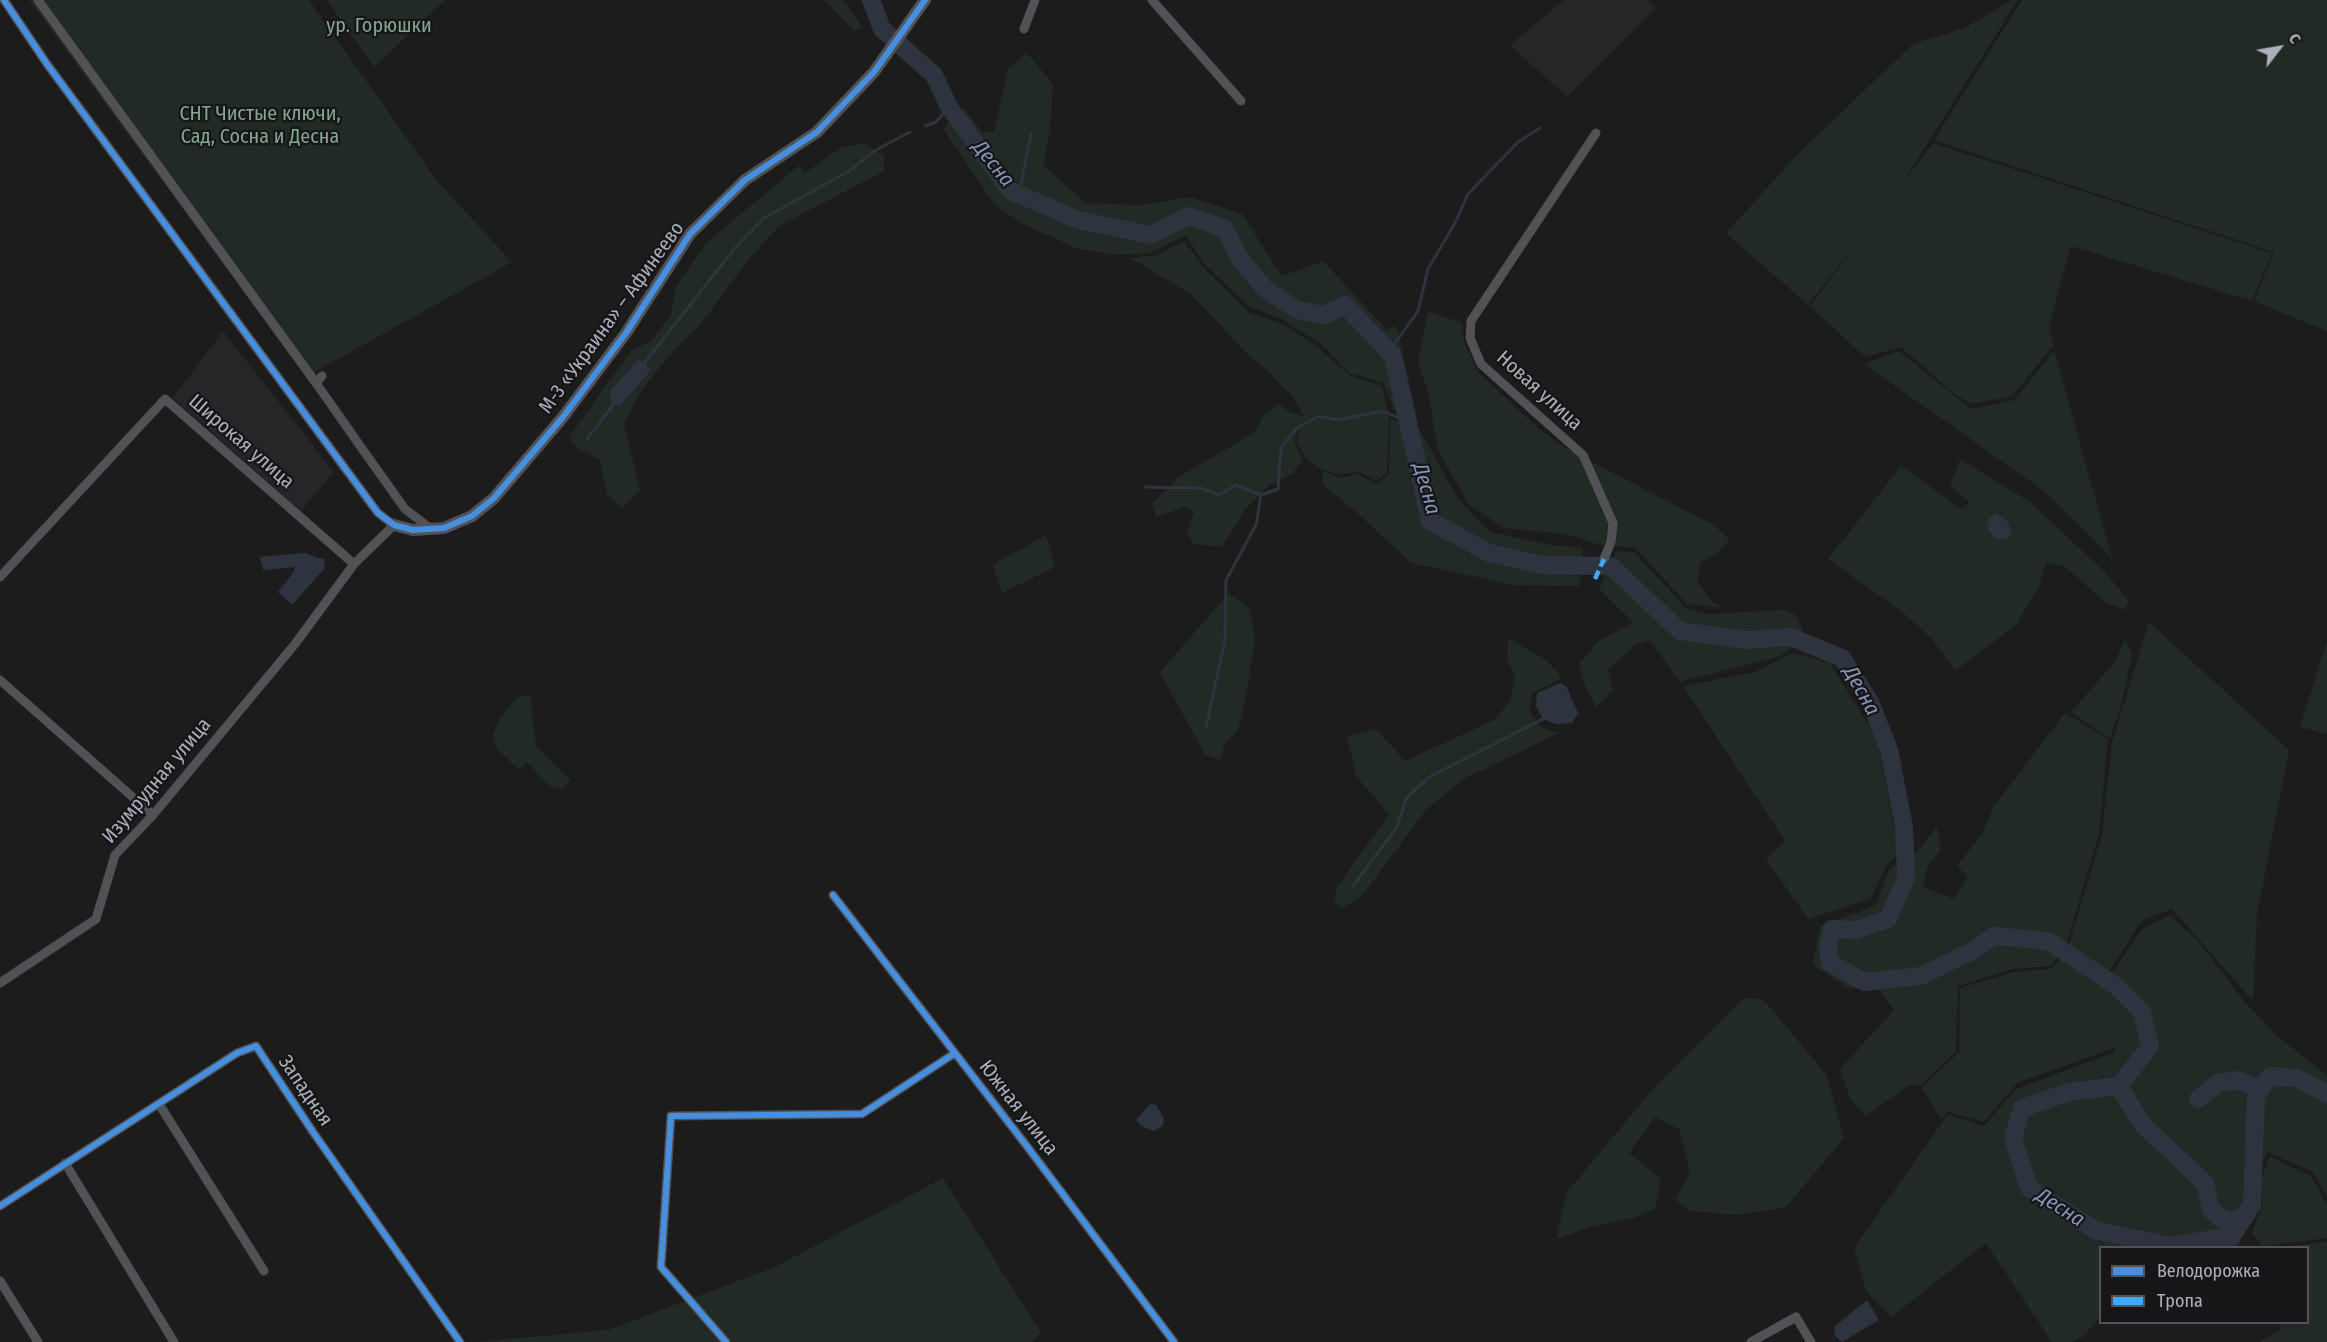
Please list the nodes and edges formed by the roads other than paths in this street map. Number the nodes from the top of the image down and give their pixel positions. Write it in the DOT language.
graph roads {
  1 [pos="4,0"];
  2 [pos="38,0"];
  3 [pos="925,0"];
  4 [pos="1035,0"];
  5 [pos="1152,0"];
  6 [pos="1024,29"];
  7 [pos="1241,101"];
  8 [pos="1596,133"];
  9 [pos="394,525"];
  10 [pos="431,529"];
  11 [pos="1604,559"];
  12 [pos="354,564"];
  13 [pos="0,577"];
  14 [pos="0,680"];
  15 [pos="153,815"];
  16 [pos="833,895"];
  17 [pos="0,983"];
  18 [pos="955,1053"];
  19 [pos="159,1104"];
  20 [pos="65,1163"];
  21 [pos="0,1206"];
  22 [pos="264,1271"];
  23 [pos="0,1281"];
  24 [pos="38,1342"];
  25 [pos="174,1342"];
  26 [pos="460,1342"];
  27 [pos="726,1342"];
  28 [pos="1173,1342"];
  29 [pos="1751,1342"];
  30 [pos="1811,1342"];
  1 -- 9 [label="street"];
  2 -- 10 [label="street"];
  3 -- 10 [label="street, М-3 «Украина» – Афинеево"];
  4 -- 6 [label="street"];
  5 -- 7 [label="street"];
  8 -- 11 [label="street, Новая улица"];
  9 -- 10 [label="street, М-3 «Украина» – Афинеево"];
  9 -- 12 [label="street"];
  12 -- 13 [label="street, Широкая улица"];
  12 -- 15 [label="street, Изумрудная улица"];
  14 -- 15 [label="street"];
  15 -- 17 [label="street, Изумрудная улица"];
  16 -- 18 [label="street, Южная улица"];
  18 -- 27 [label="street"];
  18 -- 28 [label="street, Южная улица"];
  19 -- 20 [label="street, Западная"];
  19 -- 22 [label="street"];
  19 -- 26 [label="street, Западная"];
  20 -- 21 [label="street, Западная"];
  20 -- 25 [label="street"];
  23 -- 24 [label="street"];
  29 -- 30 [label="street"];
}
